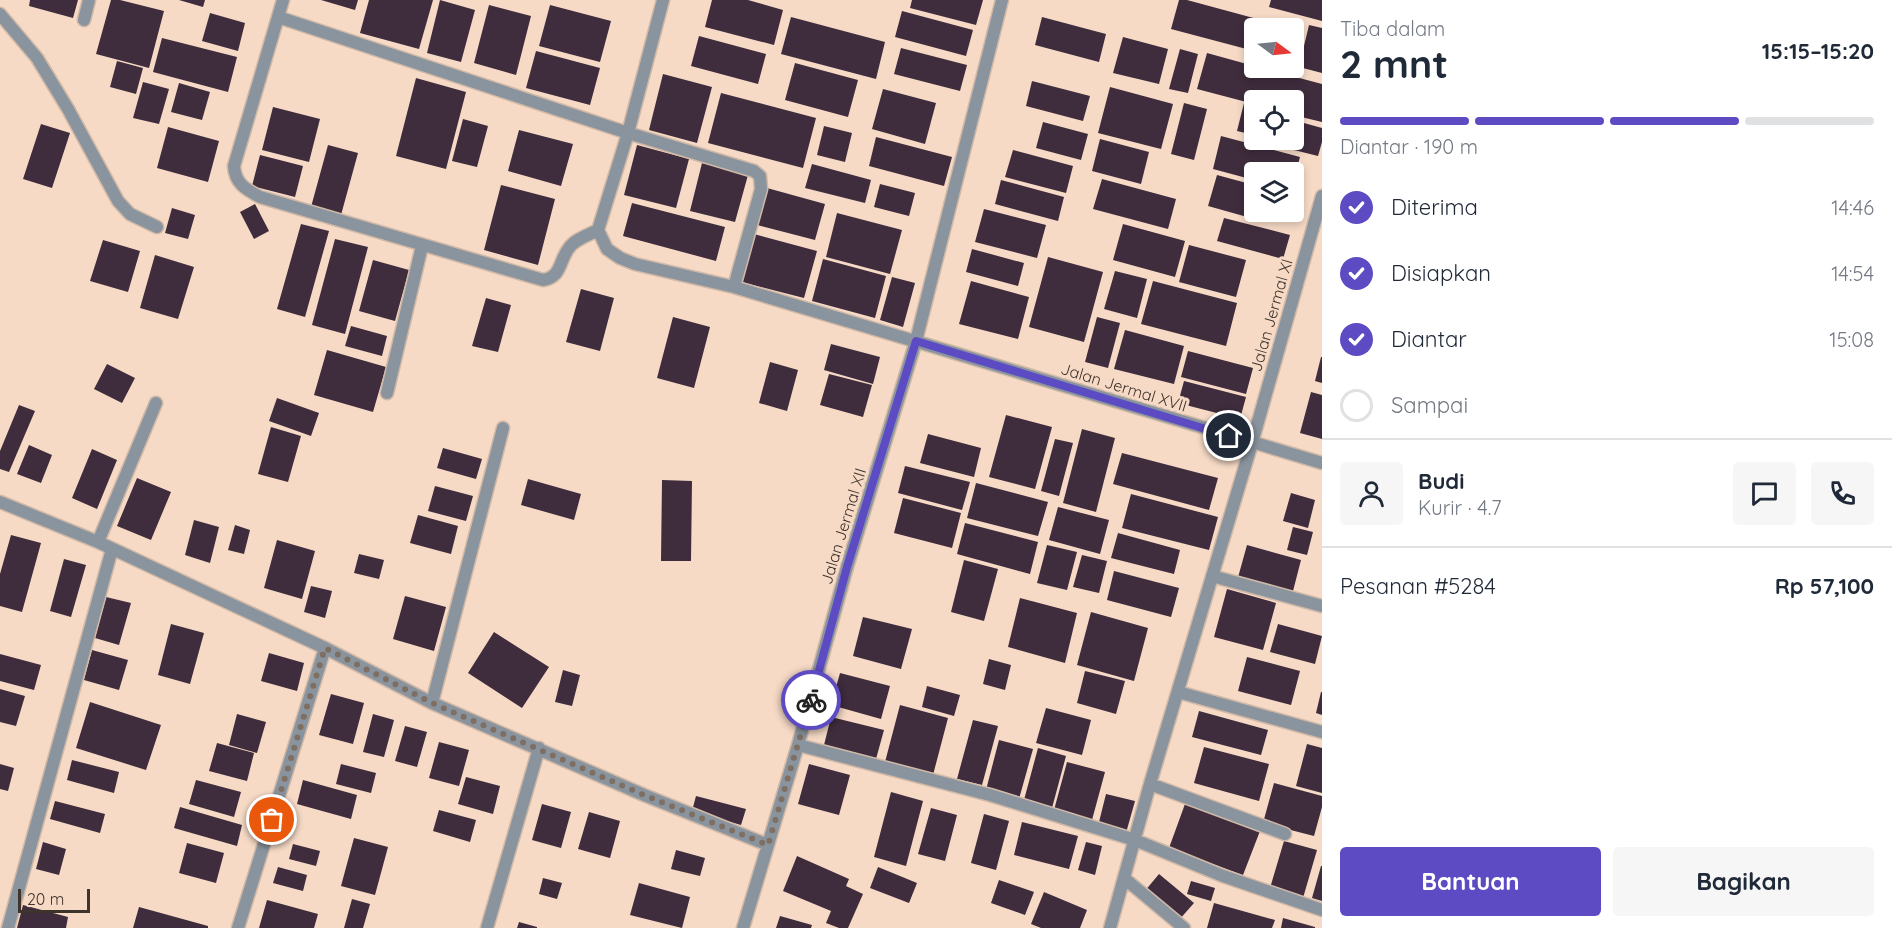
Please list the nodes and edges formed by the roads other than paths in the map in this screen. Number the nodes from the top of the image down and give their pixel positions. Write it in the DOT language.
graph roads {
  1 [pos="89,0"];
  2 [pos="283,0"];
  3 [pos="663,0"];
  4 [pos="1002,0"];
  5 [pos="0,14"];
  6 [pos="278,17"];
  7 [pos="84,20"];
  8 [pos="628,133"];
  9 [pos="1322,196"];
  10 [pos="156,228"];
  11 [pos="598,230"];
  12 [pos="422,246"];
  13 [pos="734,287"];
  14 [pos="916,341"];
  15 [pos="387,393"];
  16 [pos="156,403"];
  17 [pos="503,428"];
  18 [pos="1252,442"];
  19 [pos="1322,463"];
  20 [pos="0,502"];
  21 [pos="98,542"];
  22 [pos="112,549"];
  23 [pos="1212,576"];
  24 [pos="1322,606"];
  25 [pos="325,648"];
  26 [pos="1178,692"];
  27 [pos="432,703"];
  28 [pos="1322,732"];
  29 [pos="798,745"];
  30 [pos="539,748"];
  31 [pos="1150,784"];
  32 [pos="1285,834"];
  33 [pos="1136,840"];
  34 [pos="768,845"];
  35 [pos="1124,878"];
  36 [pos="1322,910"];
  37 [pos="8,928"];
  38 [pos="238,928"];
  39 [pos="487,928"];
  40 [pos="743,928"];
  41 [pos="1110,928"];
  42 [pos="1184,928"];
  1 -- 7 [label="street"];
  2 -- 6 [label="street"];
  3 -- 8 [label="street"];
  4 -- 14 [label="street, Jalan Jermal XII"];
  5 -- 10 [label="street"];
  6 -- 8 [label="street"];
  6 -- 12 [label="street"];
  8 -- 11 [label="street"];
  8 -- 13 [label="street"];
  9 -- 18 [label="street, Jalan Jermal XI"];
  11 -- 12 [label="street"];
  11 -- 13 [label="street, Jalan Jermal XVII"];
  12 -- 15 [label="street"];
  13 -- 14 [label="street, Jalan Jermal XVII"];
  14 -- 18 [label="street, Jalan Jermal XVII"];
  14 -- 29 [label="street, Jalan Jermal XII"];
  16 -- 21 [label="street"];
  17 -- 27 [label="street"];
  18 -- 19 [label="street, Jalan Jermal XVII"];
  18 -- 23 [label="street, Jalan Jermal XI"];
  20 -- 21 [label="street"];
  21 -- 22 [label="street"];
  22 -- 25 [label="street"];
  22 -- 37 [label="street"];
  23 -- 24 [label="street"];
  23 -- 26 [label="street, Jalan Jermal XI"];
  25 -- 27 [label="street"];
  25 -- 38 [label="street"];
  26 -- 28 [label="street"];
  26 -- 31 [label="street, Jalan Jermal XI"];
  27 -- 30 [label="street"];
  29 -- 33 [label="street"];
  29 -- 34 [label="street, Jalan Jermal XII"];
  30 -- 34 [label="street"];
  30 -- 39 [label="street"];
  31 -- 32 [label="street"];
  31 -- 33 [label="street, Jalan Jermal XI"];
  33 -- 35 [label="street, Jalan Jermal XI"];
  33 -- 36 [label="street"];
  34 -- 40 [label="street, Jalan Jermal XII"];
  35 -- 41 [label="street, Jalan Jermal XI"];
  35 -- 42 [label="street"];
}
